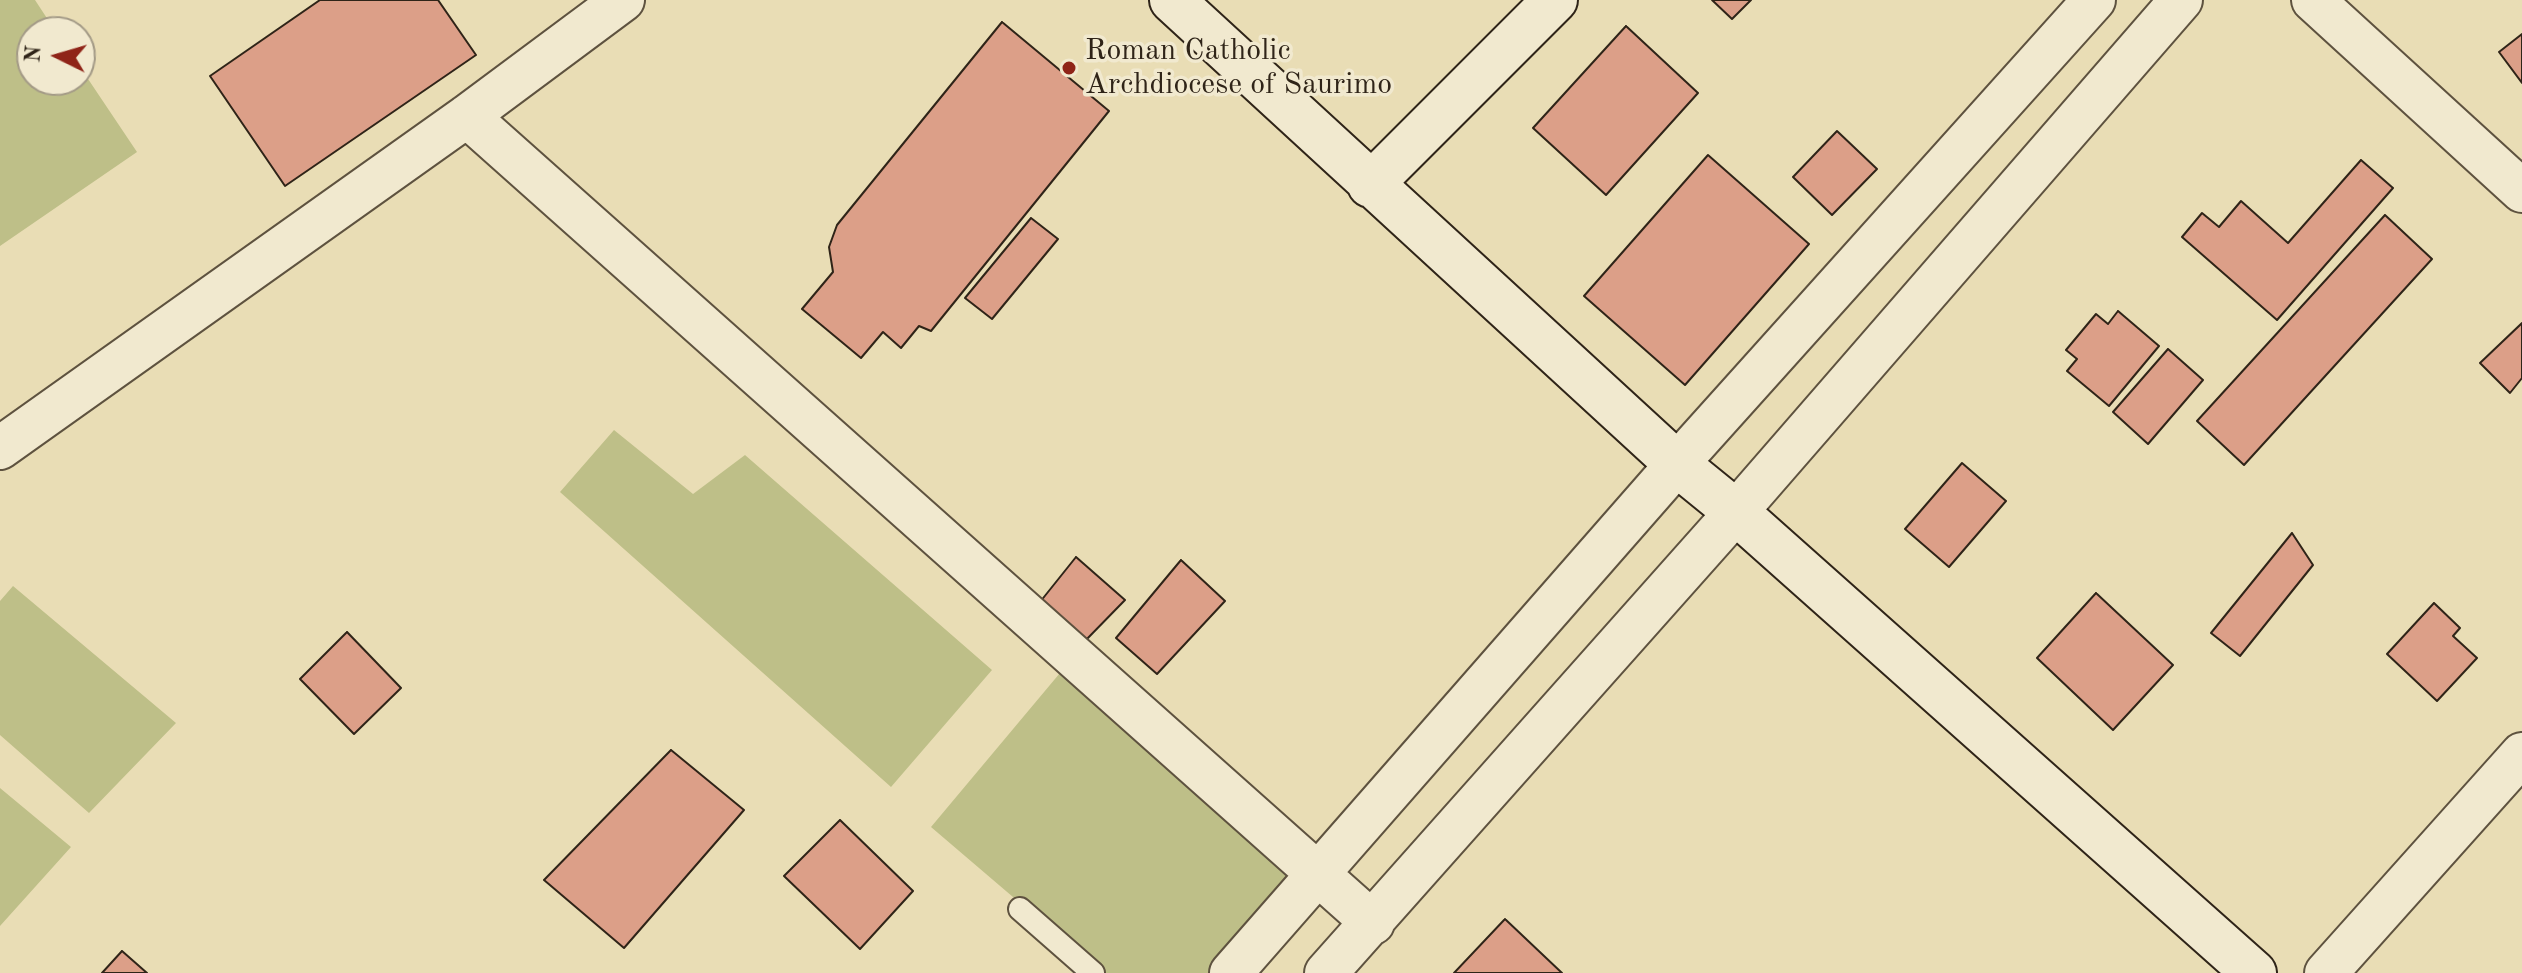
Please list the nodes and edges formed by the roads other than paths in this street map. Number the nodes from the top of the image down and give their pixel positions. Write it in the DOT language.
graph roads {
  1 [pos="623,0"];
  2 [pos="1172,0"];
  3 [pos="1555,0"];
  4 [pos="2094,0"];
  5 [pos="2181,0"];
  6 [pos="2313,0"];
  7 [pos="467,116"];
  8 [pos="1370,185"];
  9 [pos="2522,191"];
  10 [pos="0,448"];
  11 [pos="1677,464"];
  12 [pos="1736,512"];
  13 [pos="2522,754"];
  14 [pos="1321,874"];
  15 [pos="1020,909"];
  16 [pos="1373,923"];
  17 [pos="1093,973"];
  18 [pos="1231,973"];
  19 [pos="1326,973"];
  20 [pos="2254,973"];
  21 [pos="2326,973"];
  1 -- 7 [label="street"];
  2 -- 8 [label="main road"];
  3 -- 8 [label="main road"];
  4 -- 11 [label="street"];
  5 -- 12 [label="street"];
  6 -- 9 [label="street"];
  7 -- 10 [label="street"];
  7 -- 14 [label="street"];
  8 -- 11 [label="main road"];
  11 -- 12 [label="main road"];
  11 -- 14 [label="street"];
  12 -- 16 [label="street"];
  12 -- 20 [label="main road"];
  13 -- 21 [label="street"];
  14 -- 16 [label="street"];
  14 -- 18 [label="street"];
  15 -- 17 [label="lane"];
  16 -- 19 [label="street"];
}
